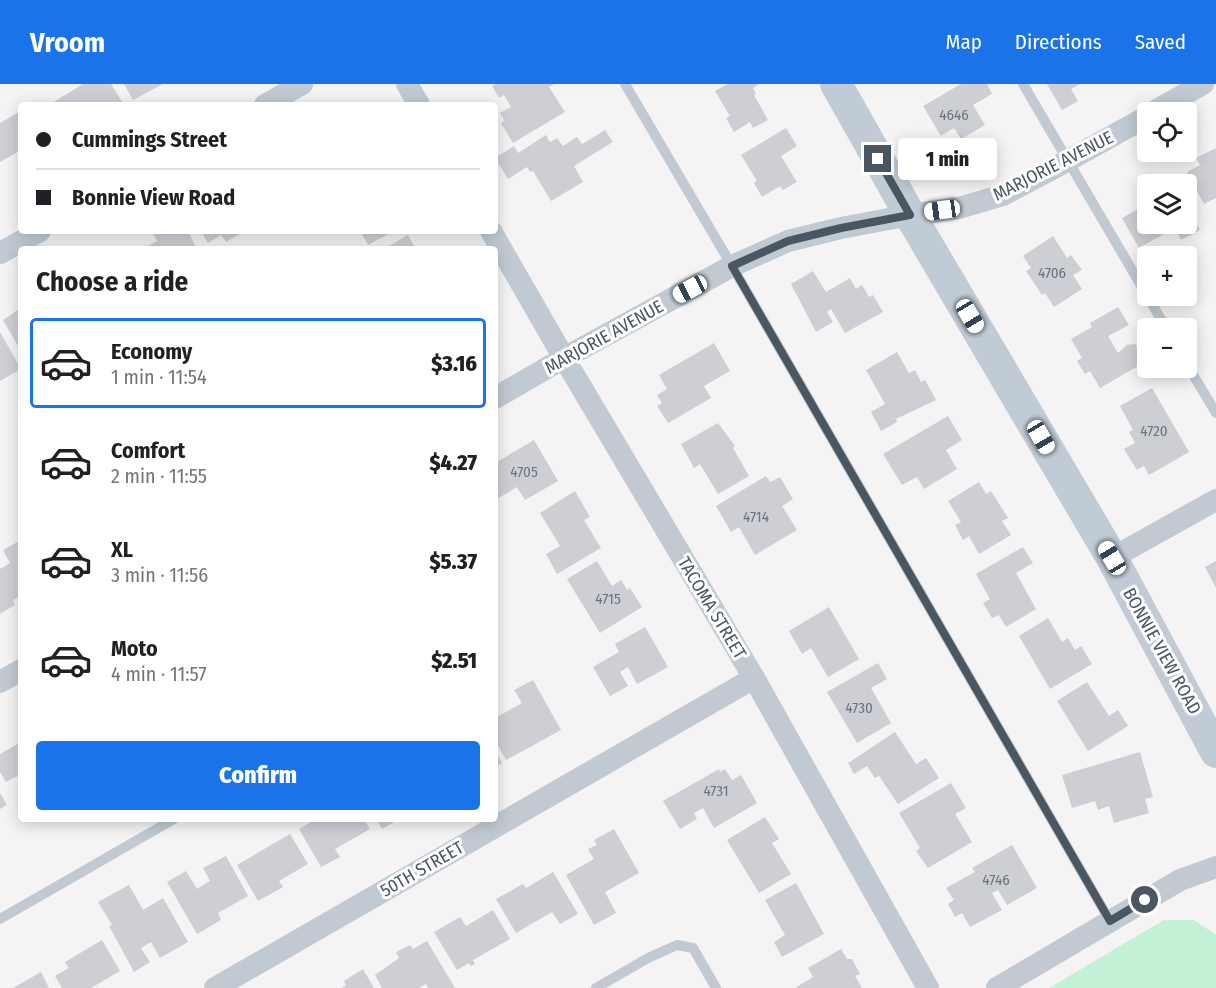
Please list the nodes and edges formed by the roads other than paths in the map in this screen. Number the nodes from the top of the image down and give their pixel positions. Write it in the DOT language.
graph roads {
  1 [pos="302,84"];
  2 [pos="407,84"];
  3 [pos="625,84"];
  4 [pos="836,84"];
  5 [pos="1023,84"];
  6 [pos="1203,84"];
  7 [pos="270,102"];
  8 [pos="417,102"];
  9 [pos="1171,102"];
  10 [pos="1137,122"];
  11 [pos="1067,161"];
  12 [pos="910,215"];
  13 [pos="35,234"];
  14 [pos="493,234"];
  15 [pos="0,253"];
  16 [pos="732,266"];
  17 [pos="1160,318"];
  18 [pos="564,358"];
  19 [pos="1195,378"];
  20 [pos="498,396"];
  21 [pos="1216,413"];
  22 [pos="1216,500"];
  23 [pos="1112,558"];
  24 [pos="18,672"];
  25 [pos="754,678"];
  26 [pos="0,682"];
  27 [pos="1216,752"];
  28 [pos="169,822"];
  29 [pos="1216,867"];
  30 [pos="0,919"];
  31 [pos="1110,921"];
  32 [pos="215,988"];
  33 [pos="596,988"];
  34 [pos="716,988"];
  35 [pos="928,988"];
  36 [pos="997,988"];
  1 -- 7 [label="street"];
  2 -- 8 [label="street"];
  3 -- 16 [label="lane"];
  4 -- 12 [label="street, BONNIE VIEW ROAD"];
  5 -- 11 [label="lane"];
  6 -- 9 [label="street"];
  10 -- 11 [label="street, MARJORIE AVENUE"];
  11 -- 12 [label="street, MARJORIE AVENUE"];
  11 -- 17 [label="lane"];
  12 -- 16 [label="street, MARJORIE AVENUE"];
  12 -- 23 [label="street, BONNIE VIEW ROAD"];
  13 -- 15 [label="street"];
  14 -- 18 [label="street, TACOMA STREET"];
  16 -- 18 [label="street, MARJORIE AVENUE"];
  16 -- 31 [label="lane"];
  18 -- 20 [label="street, MARJORIE AVENUE"];
  18 -- 25 [label="street, TACOMA STREET"];
  19 -- 21 [label="lane"];
  22 -- 23 [label="street"];
  23 -- 27 [label="street, BONNIE VIEW ROAD"];
  24 -- 26 [label="street"];
  25 -- 32 [label="street, 50TH STREET"];
  25 -- 35 [label="street, TACOMA STREET"];
  28 -- 30 [label="lane"];
  29 -- 31 [label="street"];
  31 -- 36 [label="street"];
  33 -- 34 [label="lane"];
}
